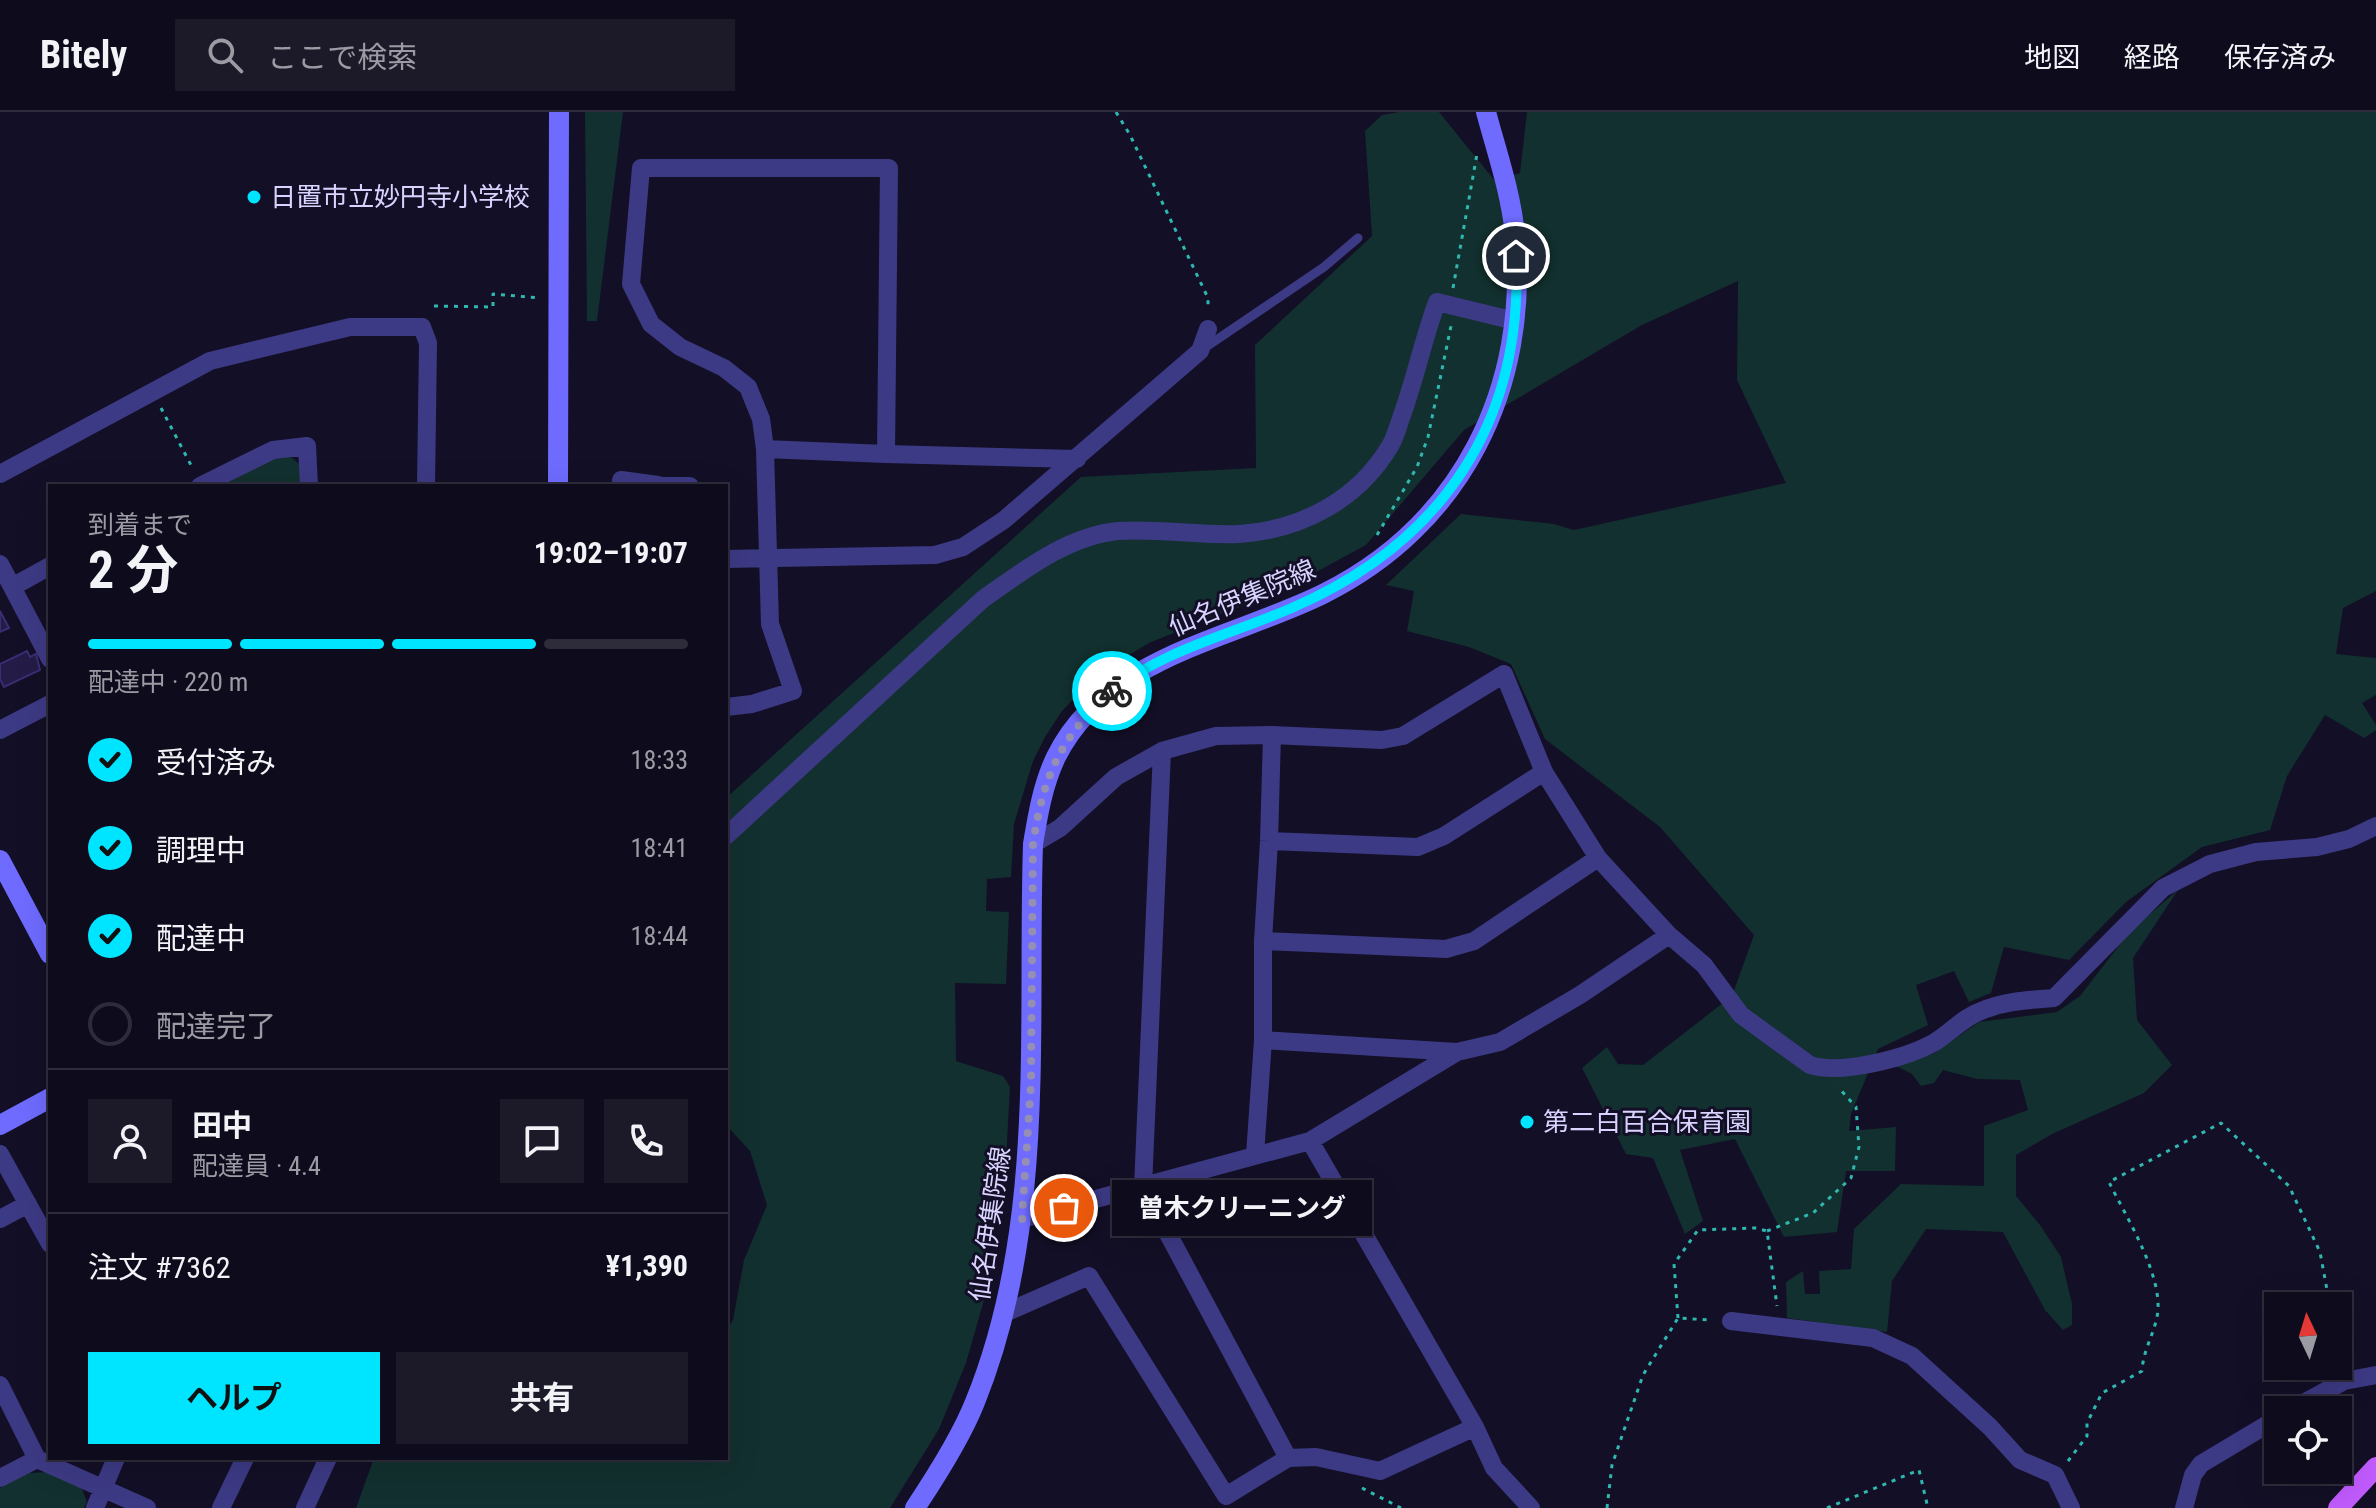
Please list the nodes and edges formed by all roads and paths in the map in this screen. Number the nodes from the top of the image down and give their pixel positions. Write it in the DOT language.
graph roads {
  1 [pos="559,112"];
  2 [pos="1116,112"];
  3 [pos="1486,112"];
  4 [pos="1479,142"];
  5 [pos="1358,238"];
  6 [pos="535,297"];
  7 [pos="434,306"];
  8 [pos="1452,306"];
  9 [pos="1515,321"];
  10 [pos="1208,329"];
  11 [pos="1200,351"];
  12 [pos="160,406"];
  13 [pos="765,449"];
  14 [pos="886,454"];
  15 [pos="1077,459"];
  16 [pos="0,474"];
  17 [pos="621,480"];
  18 [pos="200,484"];
  19 [pos="205,484"];
  20 [pos="309,484"];
  21 [pos="426,484"];
  22 [pos="558,484"];
  23 [pos="646,484"];
  24 [pos="1372,545"];
  25 [pos="728,559"];
  26 [pos="767,559"];
  27 [pos="0,564"];
  28 [pos="48,567"];
  29 [pos="12,587"];
  30 [pos="48,655"];
  31 [pos="48,705"];
  32 [pos="728,707"];
  33 [pos="0,730"];
  34 [pos="1272,735"];
  35 [pos="1162,751"];
  36 [pos="1544,772"];
  37 [pos="2376,826"];
  38 [pos="728,833"];
  39 [pos="1269,841"];
  40 [pos="1033,844"];
  41 [pos="1598,858"];
  42 [pos="0,860"];
  43 [pos="1669,935"];
  44 [pos="1263,941"];
  45 [pos="48,950"];
  46 [pos="1263,1040"];
  47 [pos="1457,1052"];
  48 [pos="1823,1069"];
  49 [pos="48,1099"];
  50 [pos="0,1125"];
  51 [pos="1310,1141"];
  52 [pos="0,1154"];
  53 [pos="1255,1155"];
  54 [pos="1143,1187"];
  55 [pos="28,1204"];
  56 [pos="0,1219"];
  57 [pos="1022,1219"];
  58 [pos="1767,1231"];
  59 [pos="48,1240"];
  60 [pos="2327,1292"];
  61 [pos="1005,1313"];
  62 [pos="1678,1318"];
  63 [pos="1731,1321"];
  64 [pos="1779,1326"];
  65 [pos="2376,1375"];
  66 [pos="0,1385"];
  67 [pos="2317,1396"];
  68 [pos="2264,1426"];
  69 [pos="1475,1427"];
  70 [pos="1288,1458"];
  71 [pos="37,1459"];
  72 [pos="115,1460"];
  73 [pos="244,1460"];
  74 [pos="327,1460"];
  75 [pos="2376,1467"];
  76 [pos="2055,1475"];
  77 [pos="0,1478"];
  78 [pos="104,1488"];
  79 [pos="95,1508"];
  80 [pos="147,1508"];
  81 [pos="221,1508"];
  82 [pos="305,1508"];
  83 [pos="915,1508"];
  84 [pos="1531,1508"];
  85 [pos="1607,1508"];
  86 [pos="1827,1508"];
  87 [pos="1928,1508"];
  88 [pos="2071,1508"];
  89 [pos="2184,1508"];
  90 [pos="2338,1508"];
  1 -- 22 [label="main road"];
  2 -- 10 [label="path"];
  3 -- 9 [label="main road, 仙名伊集院線"];
  4 -- 8 [label="path"];
  5 -- 11 [label="lane"];
  6 -- 7 [label="path"];
  8 -- 9 [label="street"];
  8 -- 24 [label="path"];
  8 -- 38 [label="street"];
  9 -- 40 [label="main road, 仙名伊集院線"];
  10 -- 11 [label="street"];
  11 -- 15 [label="street"];
  12 -- 18 [label="path"];
  13 -- 14 [label="street"];
  13 -- 14 [label="street"];
  13 -- 26 [label="street"];
  14 -- 15 [label="street"];
  15 -- 26 [label="street"];
  16 -- 21 [label="street"];
  17 -- 23 [label="street"];
  19 -- 20 [label="street"];
  25 -- 26 [label="street"];
  26 -- 32 [label="street"];
  27 -- 29 [label="street"];
  28 -- 29 [label="street"];
  29 -- 30 [label="street"];
  31 -- 33 [label="street"];
  34 -- 35 [label="street"];
  34 -- 36 [label="street"];
  34 -- 39 [label="street"];
  35 -- 40 [label="street"];
  35 -- 54 [label="street"];
  36 -- 39 [label="street"];
  36 -- 41 [label="street"];
  37 -- 48 [label="street"];
  39 -- 44 [label="street"];
  40 -- 57 [label="main road, 仙名伊集院線"];
  41 -- 43 [label="street"];
  41 -- 44 [label="street"];
  42 -- 45 [label="main road"];
  43 -- 47 [label="street"];
  43 -- 48 [label="street"];
  44 -- 46 [label="street"];
  46 -- 47 [label="street"];
  46 -- 53 [label="street"];
  47 -- 51 [label="street"];
  48 -- 58 [label="path"];
  49 -- 50 [label="main road"];
  51 -- 53 [label="street"];
  51 -- 69 [label="street"];
  52 -- 55 [label="street"];
  53 -- 54 [label="street"];
  54 -- 57 [label="street"];
  54 -- 70 [label="street"];
  55 -- 56 [label="street"];
  55 -- 59 [label="street"];
  57 -- 61 [label="main road, 仙名伊集院線"];
  58 -- 62 [label="path"];
  58 -- 64 [label="path"];
  60 -- 76 [label="path"];
  61 -- 70 [label="street"];
  61 -- 83 [label="main road, 仙名伊集院線"];
  62 -- 63 [label="path"];
  62 -- 85 [label="path"];
  63 -- 64 [label="street"];
  64 -- 76 [label="street"];
  65 -- 67 [label="street"];
  66 -- 71 [label="street"];
  68 -- 89 [label="street"];
  69 -- 70 [label="street"];
  69 -- 84 [label="street"];
  71 -- 77 [label="street"];
  71 -- 78 [label="street"];
  72 -- 78 [label="street"];
  73 -- 81 [label="street"];
  74 -- 82 [label="street"];
  75 -- 90 [label="main road"];
  76 -- 88 [label="street"];
  78 -- 79 [label="street"];
  78 -- 80 [label="street"];
  86 -- 87 [label="path"];
}
